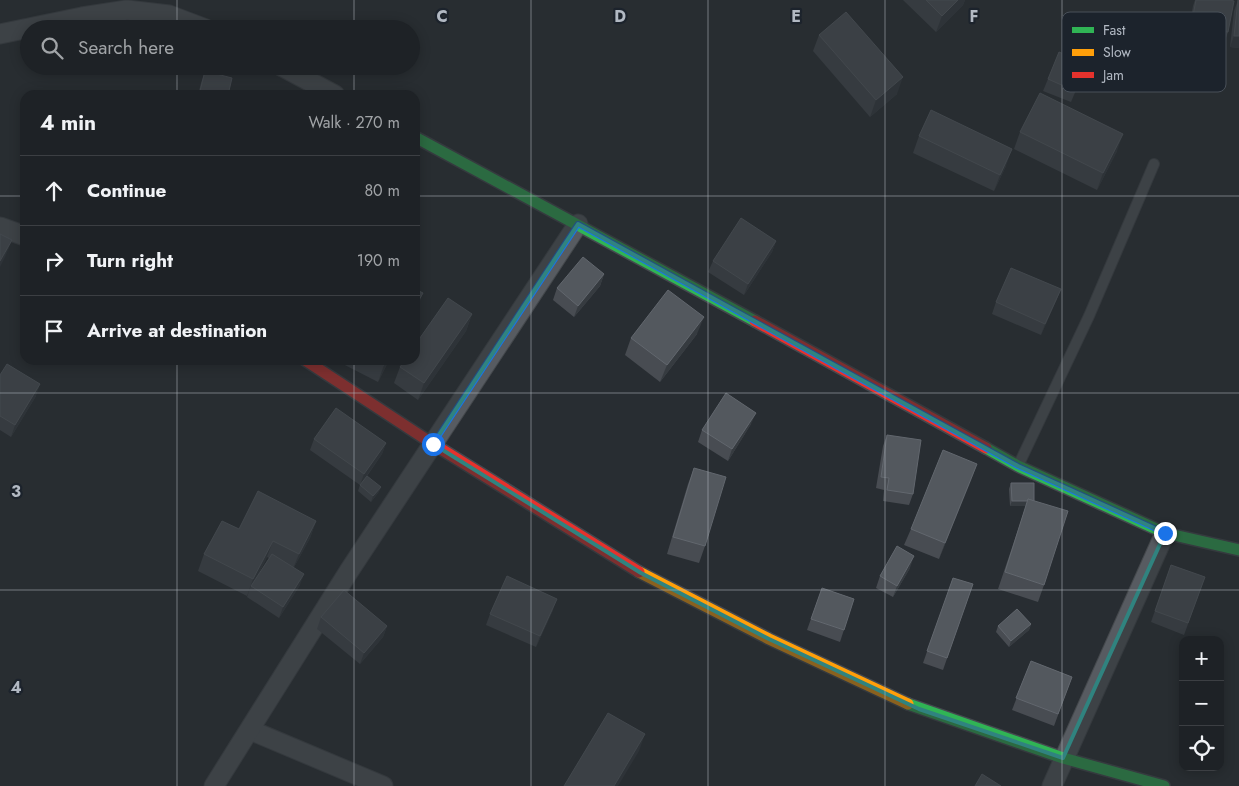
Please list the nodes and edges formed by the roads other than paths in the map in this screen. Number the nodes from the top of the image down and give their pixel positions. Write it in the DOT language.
graph roads {
  1 [pos="68,20"];
  2 [pos="184,20"];
  3 [pos="20,30"];
  4 [pos="0,34"];
  5 [pos="298,75"];
  6 [pos="326,90"];
  7 [pos="420,140"];
  8 [pos="1154,164"];
  9 [pos="578,224"];
  10 [pos="0,227"];
  11 [pos="20,234"];
  12 [pos="313,365"];
  13 [pos="433,444"];
  14 [pos="1018,466"];
  15 [pos="1165,533"];
  16 [pos="1239,550"];
  17 [pos="250,730"];
  18 [pos="1063,758"];
  19 [pos="214,786"];
  20 [pos="383,786"];
  21 [pos="1052,786"];
  22 [pos="1164,786"];
  1 -- 2 [label="street"];
  3 -- 4 [label="street"];
  5 -- 6 [label="street"];
  7 -- 9 [label="street"];
  8 -- 14 [label="lane"];
  9 -- 13 [label="street"];
  9 -- 14 [label="street"];
  10 -- 11 [label="street"];
  12 -- 13 [label="street"];
  13 -- 17 [label="street"];
  13 -- 18 [label="street"];
  14 -- 15 [label="street"];
  15 -- 16 [label="street"];
  15 -- 18 [label="street"];
  17 -- 19 [label="street"];
  17 -- 20 [label="street"];
  18 -- 21 [label="street"];
  18 -- 22 [label="street"];
}
